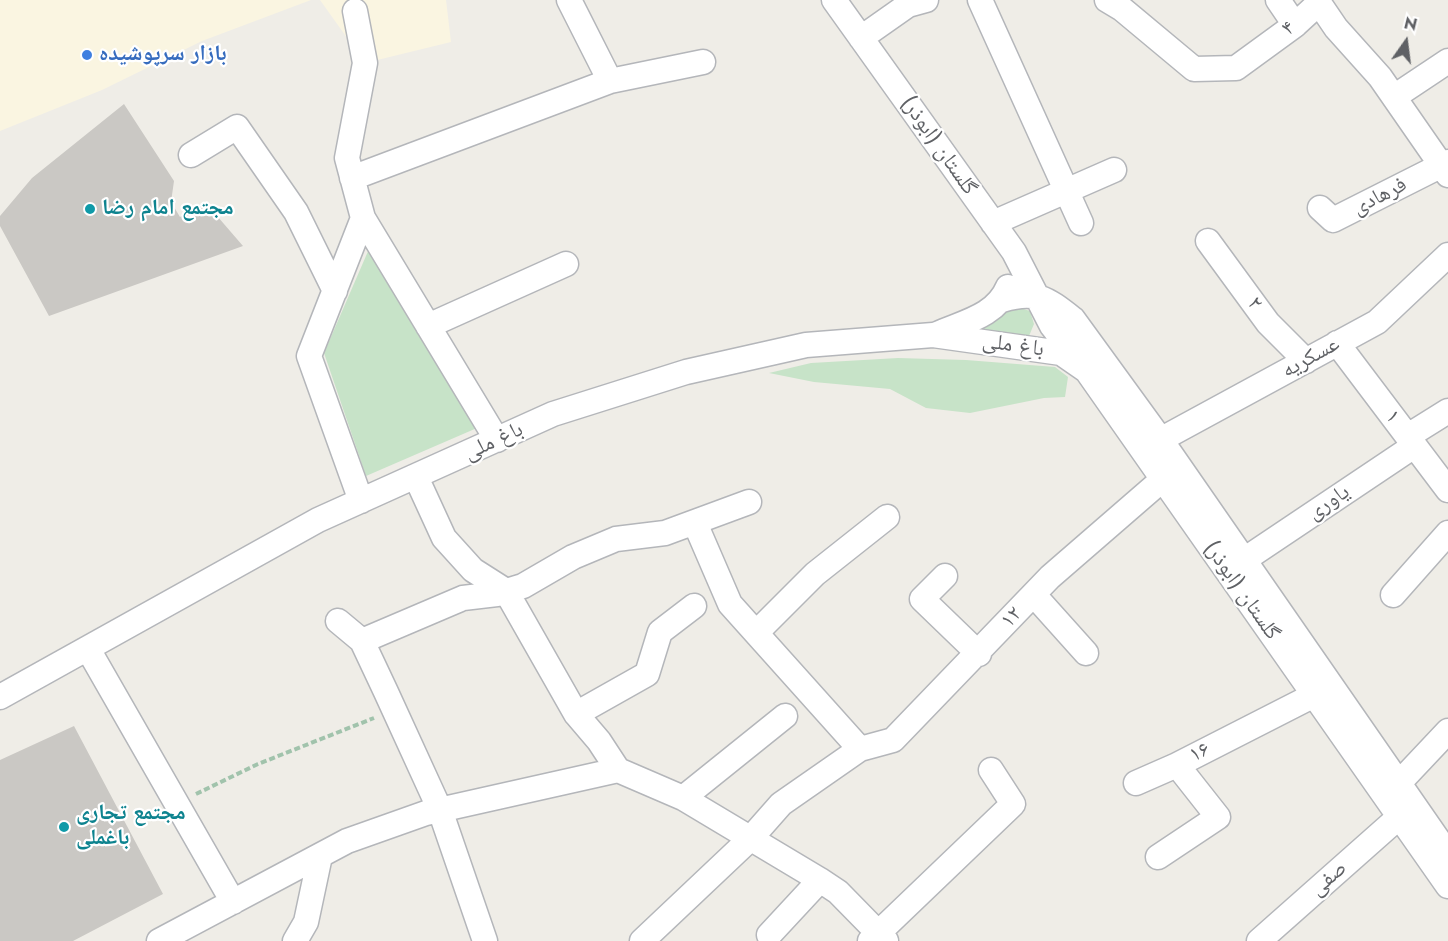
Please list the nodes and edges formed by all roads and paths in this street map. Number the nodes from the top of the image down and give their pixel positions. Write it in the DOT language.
graph roads {
  1 [pos="569,0"];
  2 [pos="834,0"];
  3 [pos="926,0"];
  4 [pos="980,0"];
  5 [pos="1107,0"];
  6 [pos="1278,0"];
  7 [pos="1320,2"];
  8 [pos="355,11"];
  9 [pos="1294,25"];
  10 [pos="861,38"];
  11 [pos="1448,61"];
  12 [pos="703,62"];
  13 [pos="610,81"];
  14 [pos="1394,98"];
  15 [pos="191,155"];
  16 [pos="1446,167"];
  17 [pos="1114,170"];
  18 [pos="352,178"];
  19 [pos="1066,191"];
  20 [pos="1320,208"];
  21 [pos="363,218"];
  22 [pos="993,223"];
  23 [pos="1081,223"];
  24 [pos="1208,241"];
  25 [pos="1014,252"];
  26 [pos="1448,255"];
  27 [pos="566,264"];
  28 [pos="335,291"];
  29 [pos="1036,295"];
  30 [pos="1002,300"];
  31 [pos="428,326"];
  32 [pos="933,335"];
  33 [pos="1337,343"];
  34 [pos="1306,361"];
  35 [pos="1088,371"];
  36 [pos="1448,411"];
  37 [pos="497,440"];
  38 [pos="1411,441"];
  39 [pos="1151,445"];
  40 [pos="1172,474"];
  41 [pos="416,477"];
  42 [pos="1448,490"];
  43 [pos="361,501"];
  44 [pos="748,502"];
  45 [pos="887,517"];
  46 [pos="695,523"];
  47 [pos="1448,533"];
  48 [pos="1236,566"];
  49 [pos="945,576"];
  50 [pos="506,591"];
  51 [pos="1034,595"];
  52 [pos="1393,595"];
  53 [pos="694,606"];
  54 [pos="338,621"];
  55 [pos="756,633"];
  56 [pos="362,641"];
  57 [pos="88,649"];
  58 [pos="1086,653"];
  59 [pos="979,654"];
  60 [pos="1323,691"];
  61 [pos="0,698"];
  62 [pos="394,709"];
  63 [pos="576,714"];
  64 [pos="785,716"];
  65 [pos="1448,731"];
  66 [pos="860,749"];
  67 [pos="1177,765"];
  68 [pos="618,770"];
  69 [pos="991,770"];
  70 [pos="1136,783"];
  71 [pos="1399,783"];
  72 [pos="683,798"];
  73 [pos="175,804"];
  74 [pos="440,810"];
  75 [pos="1400,817"];
  76 [pos="751,838"];
  77 [pos="1448,854"];
  78 [pos="320,856"];
  79 [pos="1158,857"];
  80 [pos="820,880"];
  81 [pos="1448,886"];
  82 [pos="233,902"];
  83 [pos="769,935"];
  84 [pos="878,938"];
  85 [pos="159,941"];
  86 [pos="295,941"];
  87 [pos="485,941"];
  88 [pos="642,941"];
  89 [pos="1259,941"];
  1 -- 13 [label="street"];
  2 -- 10 [label="street, گلستان (ابوذر)"];
  3 -- 10 [label="street"];
  4 -- 19 [label="street"];
  5 -- 9 [label="street, ۴"];
  6 -- 9 [label="street"];
  7 -- 9 [label="street, ۴"];
  7 -- 14 [label="street, ۴"];
  8 -- 18 [label="street"];
  10 -- 22 [label="street, گلستان (ابوذر)"];
  11 -- 14 [label="street"];
  12 -- 13 [label="street"];
  13 -- 18 [label="street"];
  14 -- 16 [label="street, ۴"];
  15 -- 28 [label="street"];
  16 -- 20 [label="street, فرهادی"];
  17 -- 19 [label="street"];
  18 -- 21 [label="street"];
  19 -- 22 [label="street"];
  19 -- 23 [label="street"];
  21 -- 28 [label="street"];
  21 -- 31 [label="street"];
  22 -- 25 [label="street, گلستان (ابوذر)"];
  24 -- 34 [label="street, ۲"];
  25 -- 29 [label="street, گلستان (ابوذر)"];
  25 -- 30 [label="street, باغ ملی"];
  26 -- 33 [label="street, عسکریه"];
  27 -- 31 [label="street"];
  28 -- 43 [label="street"];
  29 -- 30 [label="street"];
  29 -- 35 [label="street, گلستان (ابوذر)"];
  29 -- 39 [label="street, گلستان (ابوذر)"];
  30 -- 32 [label="street, باغ ملی"];
  31 -- 37 [label="street"];
  32 -- 35 [label="street, باغ ملی"];
  32 -- 37 [label="street, باغ ملی"];
  33 -- 34 [label="street, عسکریه"];
  33 -- 38 [label="street, ۱"];
  34 -- 39 [label="street, عسکریه"];
  35 -- 39 [label="street, گلستان (ابوذر)"];
  36 -- 38 [label="street, یاوری"];
  37 -- 41 [label="street, باغ ملی"];
  38 -- 42 [label="street, ۱"];
  38 -- 48 [label="street, یاوری"];
  39 -- 40 [label="street, گلستان (ابوذر)"];
  40 -- 48 [label="street, گلستان (ابوذر)"];
  40 -- 51 [label="street, ۱۲"];
  41 -- 43 [label="street, باغ ملی"];
  41 -- 50 [label="street"];
  43 -- 57 [label="street, باغ ملی"];
  44 -- 46 [label="street"];
  45 -- 55 [label="street"];
  46 -- 50 [label="street"];
  46 -- 55 [label="street"];
  47 -- 52 [label="street"];
  48 -- 60 [label="street, گلستان (ابوذر)"];
  49 -- 59 [label="street"];
  50 -- 56 [label="street"];
  50 -- 63 [label="street"];
  51 -- 58 [label="street"];
  51 -- 59 [label="street, ۱۲"];
  53 -- 63 [label="street"];
  54 -- 56 [label="street"];
  55 -- 66 [label="street"];
  56 -- 62 [label="street"];
  57 -- 61 [label="street, باغ ملی"];
  57 -- 73 [label="street"];
  59 -- 66 [label="street, ۱۲"];
  60 -- 67 [label="street, ۱۶"];
  60 -- 71 [label="street, گلستان (ابوذر)"];
  60 -- 75 [label="street, گلستان (ابوذر)"];
  62 -- 73 [label="path"];
  62 -- 74 [label="street"];
  63 -- 68 [label="street"];
  64 -- 72 [label="street"];
  65 -- 71 [label="street"];
  66 -- 76 [label="street, ۱۲"];
  67 -- 70 [label="street"];
  67 -- 79 [label="street, ۱۶"];
  68 -- 72 [label="street"];
  68 -- 74 [label="street"];
  69 -- 84 [label="street"];
  71 -- 75 [label="street"];
  71 -- 77 [label="street, گلستان (ابوذر)"];
  72 -- 76 [label="street"];
  73 -- 82 [label="street"];
  74 -- 78 [label="street"];
  74 -- 87 [label="street"];
  75 -- 81 [label="street, گلستان (ابوذر)"];
  75 -- 89 [label="street, صفی"];
  76 -- 80 [label="street"];
  76 -- 88 [label="street, ۱۲"];
  78 -- 82 [label="street"];
  78 -- 86 [label="street"];
  80 -- 83 [label="street"];
  80 -- 84 [label="street"];
  82 -- 85 [label="street"];
}
